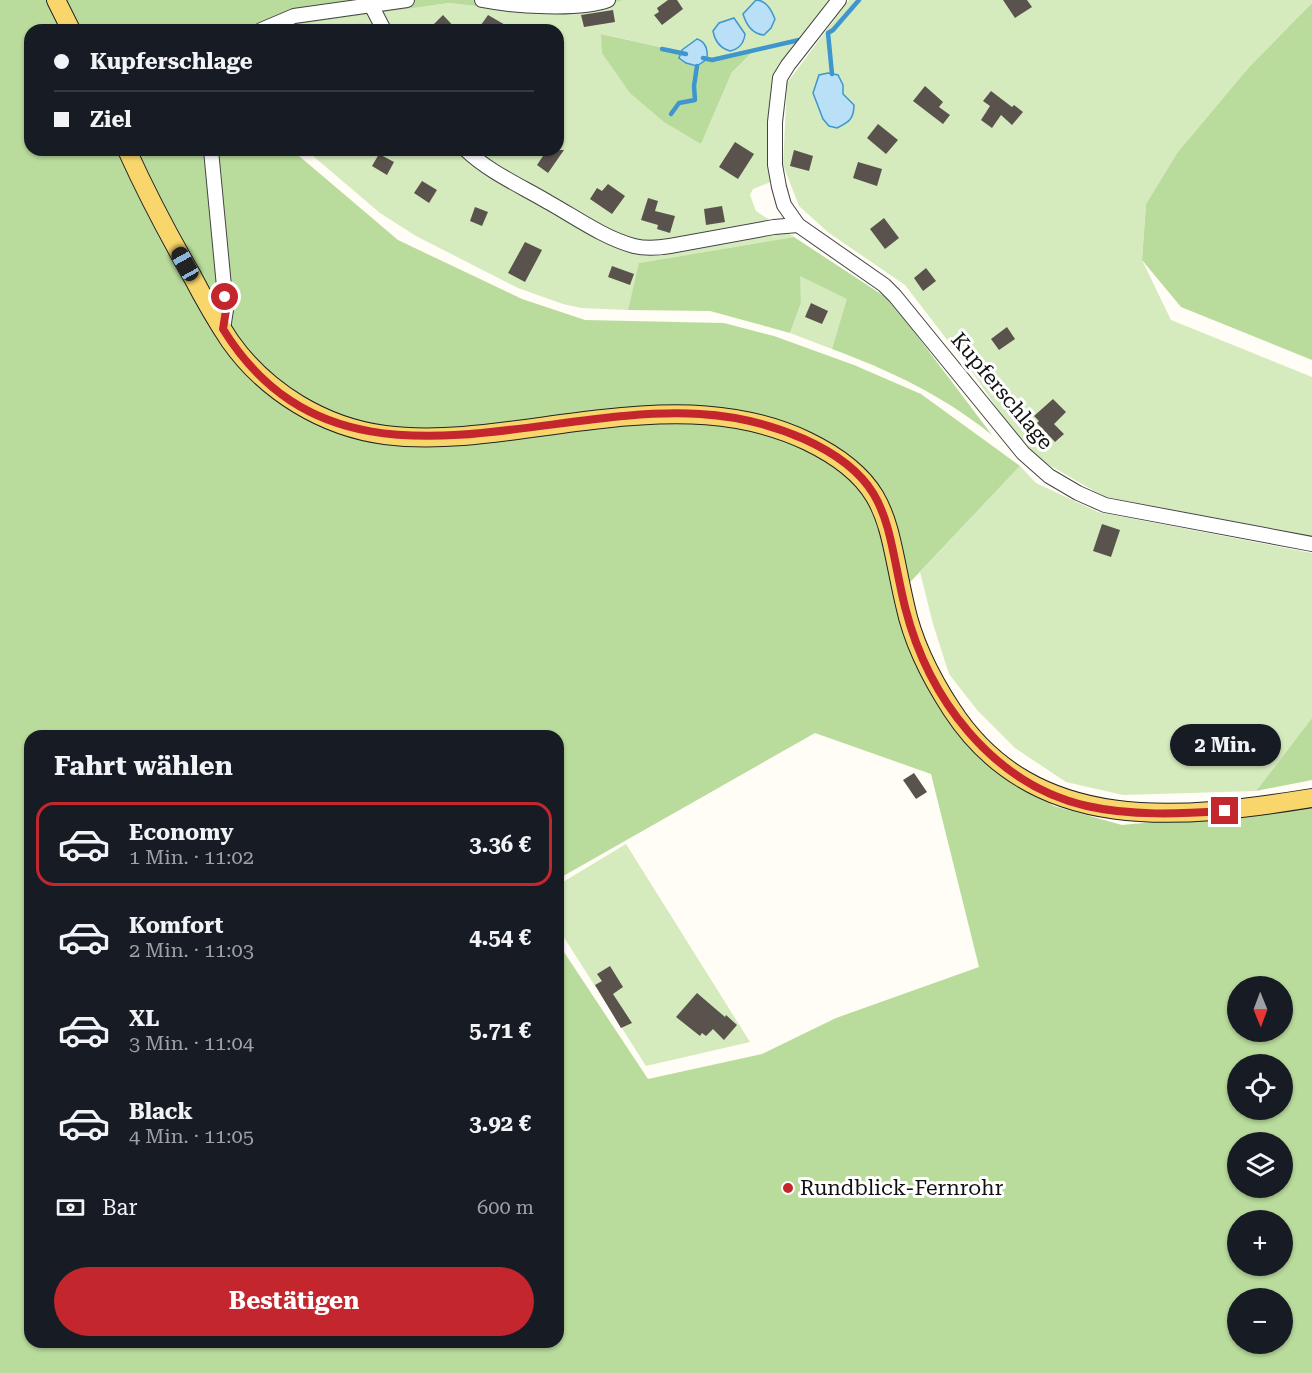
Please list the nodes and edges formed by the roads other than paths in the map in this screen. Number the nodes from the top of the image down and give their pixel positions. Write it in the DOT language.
graph roads {
  1 [pos="56,0"];
  2 [pos="407,0"];
  3 [pos="482,0"];
  4 [pos="608,0"];
  5 [pos="839,0"];
  6 [pos="371,5"];
  7 [pos="68,24"];
  8 [pos="275,24"];
  9 [pos="381,24"];
  10 [pos="130,156"];
  11 [pos="212,156"];
  12 [pos="474,156"];
  13 [pos="798,225"];
  14 [pos="223,329"];
  15 [pos="1312,544"];
  16 [pos="1312,798"];
  1 -- 7 [label="main road"];
  2 -- 6 [label="street"];
  3 -- 4 [label="street"];
  5 -- 13 [label="street, Kupferschlage"];
  6 -- 8 [label="street"];
  6 -- 9 [label="street"];
  10 -- 14 [label="main road"];
  11 -- 14 [label="street"];
  12 -- 13 [label="street"];
  13 -- 15 [label="street, Kupferschlage"];
  14 -- 16 [label="main road"];
}
